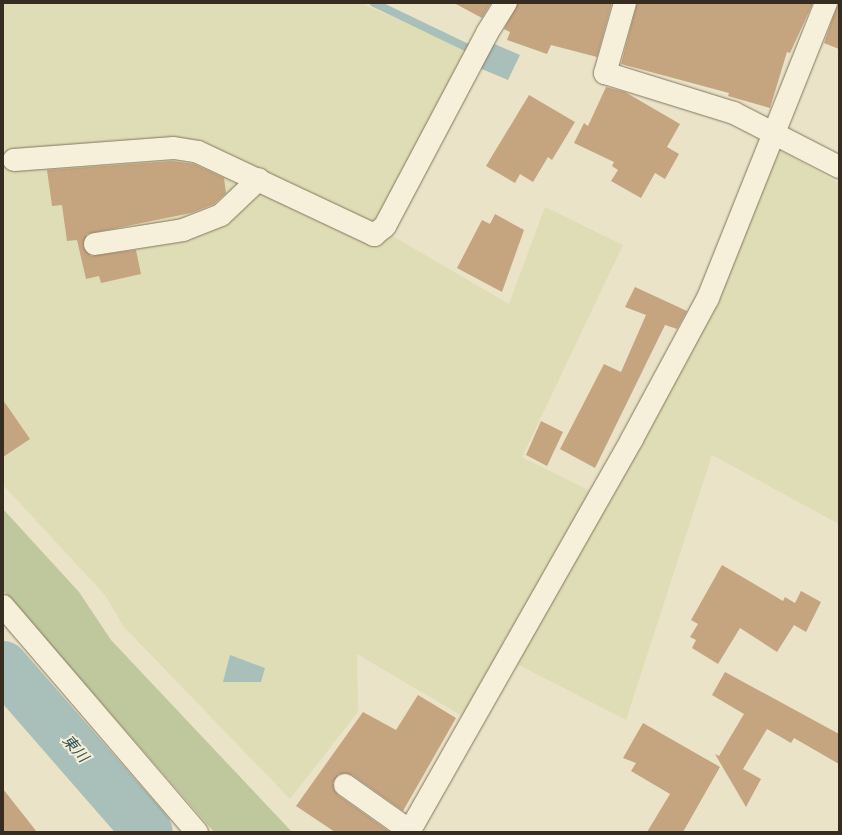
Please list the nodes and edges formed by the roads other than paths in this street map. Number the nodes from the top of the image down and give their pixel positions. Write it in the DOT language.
graph roads {
  1 [pos="506,3"];
  2 [pos="625,3"];
  3 [pos="826,3"];
  4 [pos="775,131"];
  5 [pos="14,160"];
  6 [pos="839,167"];
  7 [pos="258,179"];
  8 [pos="95,244"];
  9 [pos="3,606"];
  10 [pos="345,785"];
  11 [pos="410,831"];
  12 [pos="197,832"];
  1 -- 7 [label="street"];
  2 -- 4 [label="street"];
  3 -- 4 [label="street"];
  4 -- 6 [label="street"];
  4 -- 11 [label="street"];
  5 -- 7 [label="street"];
  7 -- 8 [label="street"];
  9 -- 12 [label="street"];
  10 -- 11 [label="street"];
}
